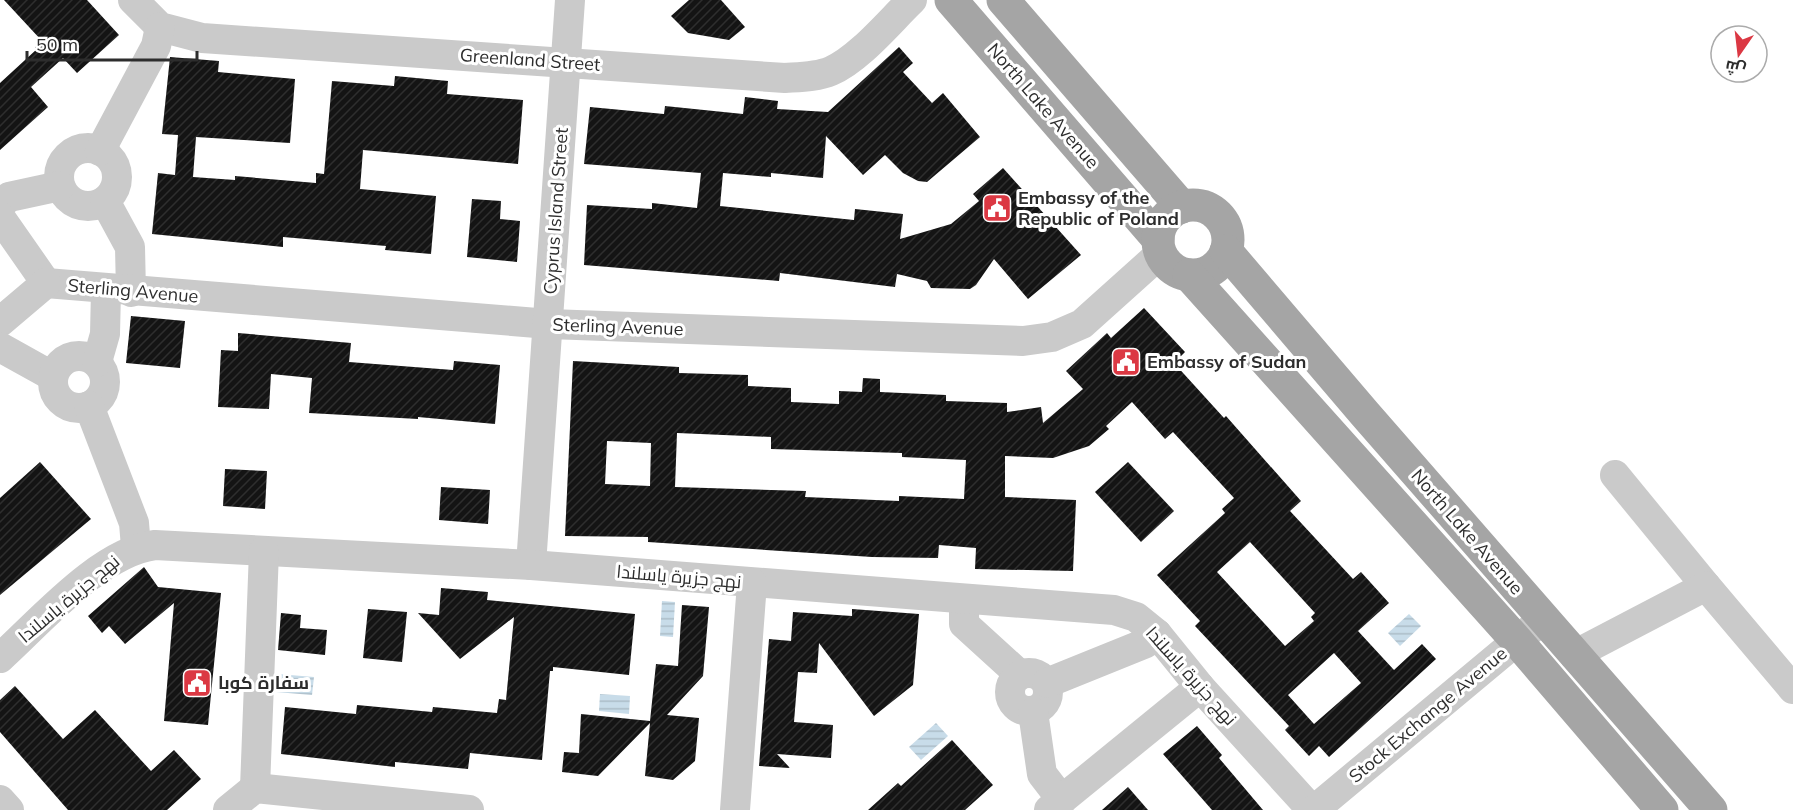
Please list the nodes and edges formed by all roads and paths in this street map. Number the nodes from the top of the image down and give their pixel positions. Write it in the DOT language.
graph roads {
  1 [pos="133,0"];
  2 [pos="570,0"];
  3 [pos="912,0"];
  4 [pos="951,0"];
  5 [pos="1003,0"];
  6 [pos="160,27"];
  7 [pos="566,63"];
  8 [pos="100,151"];
  9 [pos="60,186"];
  10 [pos="105,201"];
  11 [pos="0,205"];
  12 [pos="1182,207"];
  13 [pos="0,217"];
  14 [pos="1160,246"];
  15 [pos="1226,251"];
  16 [pos="1189,274"];
  17 [pos="46,283"];
  18 [pos="119,291"];
  19 [pos="0,322"];
  20 [pos="549,324"];
  21 [pos="0,347"];
  22 [pos="97,362"];
  23 [pos="52,376"];
  24 [pos="89,406"];
  25 [pos="1616,475"];
  26 [pos="136,547"];
  27 [pos="264,551"];
  28 [pos="531,565"];
  29 [pos="752,583"];
  30 [pos="1706,586"];
  31 [pos="964,599"];
  32 [pos="1543,620"];
  33 [pos="1157,634"];
  34 [pos="1517,641"];
  35 [pos="1574,655"];
  36 [pos="0,658"];
  37 [pos="1033,679"];
  38 [pos="1200,687"];
  39 [pos="1793,689"];
  40 [pos="255,788"];
  41 [pos="0,800"];
  42 [pos="1055,805"];
  43 [pos="9,810"];
  44 [pos="228,810"];
  45 [pos="469,810"];
  46 [pos="735,810"];
  47 [pos="1313,810"];
  48 [pos="1662,810"];
  49 [pos="1711,810"];
  1 -- 6 [label="street"];
  2 -- 7 [label="street, Cyprus Island Street"];
  3 -- 7 [label="street, Greenland Street"];
  4 -- 14 [label="main road, North Lake Avenue"];
  5 -- 12 [label="main road"];
  6 -- 7 [label="street, Greenland Street"];
  6 -- 8 [label="street"];
  7 -- 20 [label="street, Cyprus Island Street"];
  8 -- 9 [label="street"];
  8 -- 10 [label="street"];
  9 -- 10 [label="street"];
  9 -- 11 [label="street"];
  10 -- 18 [label="street"];
  12 -- 14 [label="main road"];
  12 -- 15 [label="main road"];
  13 -- 17 [label="street"];
  14 -- 16 [label="main road"];
  14 -- 20 [label="street, Sterling Avenue"];
  15 -- 16 [label="main road"];
  15 -- 32 [label="main road, North Lake Avenue"];
  16 -- 34 [label="main road, North Lake Avenue"];
  17 -- 18 [label="street, Sterling Avenue"];
  17 -- 19 [label="street"];
  18 -- 20 [label="street, Sterling Avenue"];
  18 -- 22 [label="street"];
  20 -- 28 [label="street, Cyprus Island Street"];
  21 -- 23 [label="street"];
  22 -- 23 [label="street"];
  22 -- 24 [label="street"];
  23 -- 24 [label="street"];
  24 -- 26 [label="street"];
  25 -- 30 [label="street"];
  26 -- 27 [label="street, نهج جزيرة ياسلندا"];
  26 -- 36 [label="street, نهج جزيرة ياسلندا"];
  27 -- 28 [label="street, نهج جزيرة ياسلندا"];
  27 -- 40 [label="street"];
  28 -- 29 [label="street, نهج جزيرة ياسلندا"];
  29 -- 31 [label="street, نهج جزيرة ياسلندا"];
  29 -- 46 [label="street"];
  30 -- 35 [label="street"];
  30 -- 39 [label="street"];
  31 -- 33 [label="street, نهج جزيرة ياسلندا"];
  31 -- 37 [label="street"];
  32 -- 34 [label="street, Stock Exchange Avenue"];
  32 -- 35 [label="main road, North Lake Avenue"];
  33 -- 37 [label="street"];
  33 -- 38 [label="street, نهج جزيرة ياسلندا"];
  34 -- 47 [label="street, Stock Exchange Avenue"];
  34 -- 48 [label="main road, North Lake Avenue"];
  35 -- 49 [label="main road, North Lake Avenue"];
  37 -- 42 [label="street"];
  38 -- 42 [label="street"];
  38 -- 47 [label="street, نهج جزيرة ياسلندا"];
  40 -- 44 [label="street"];
  40 -- 45 [label="street"];
  41 -- 43 [label="street"];
}
